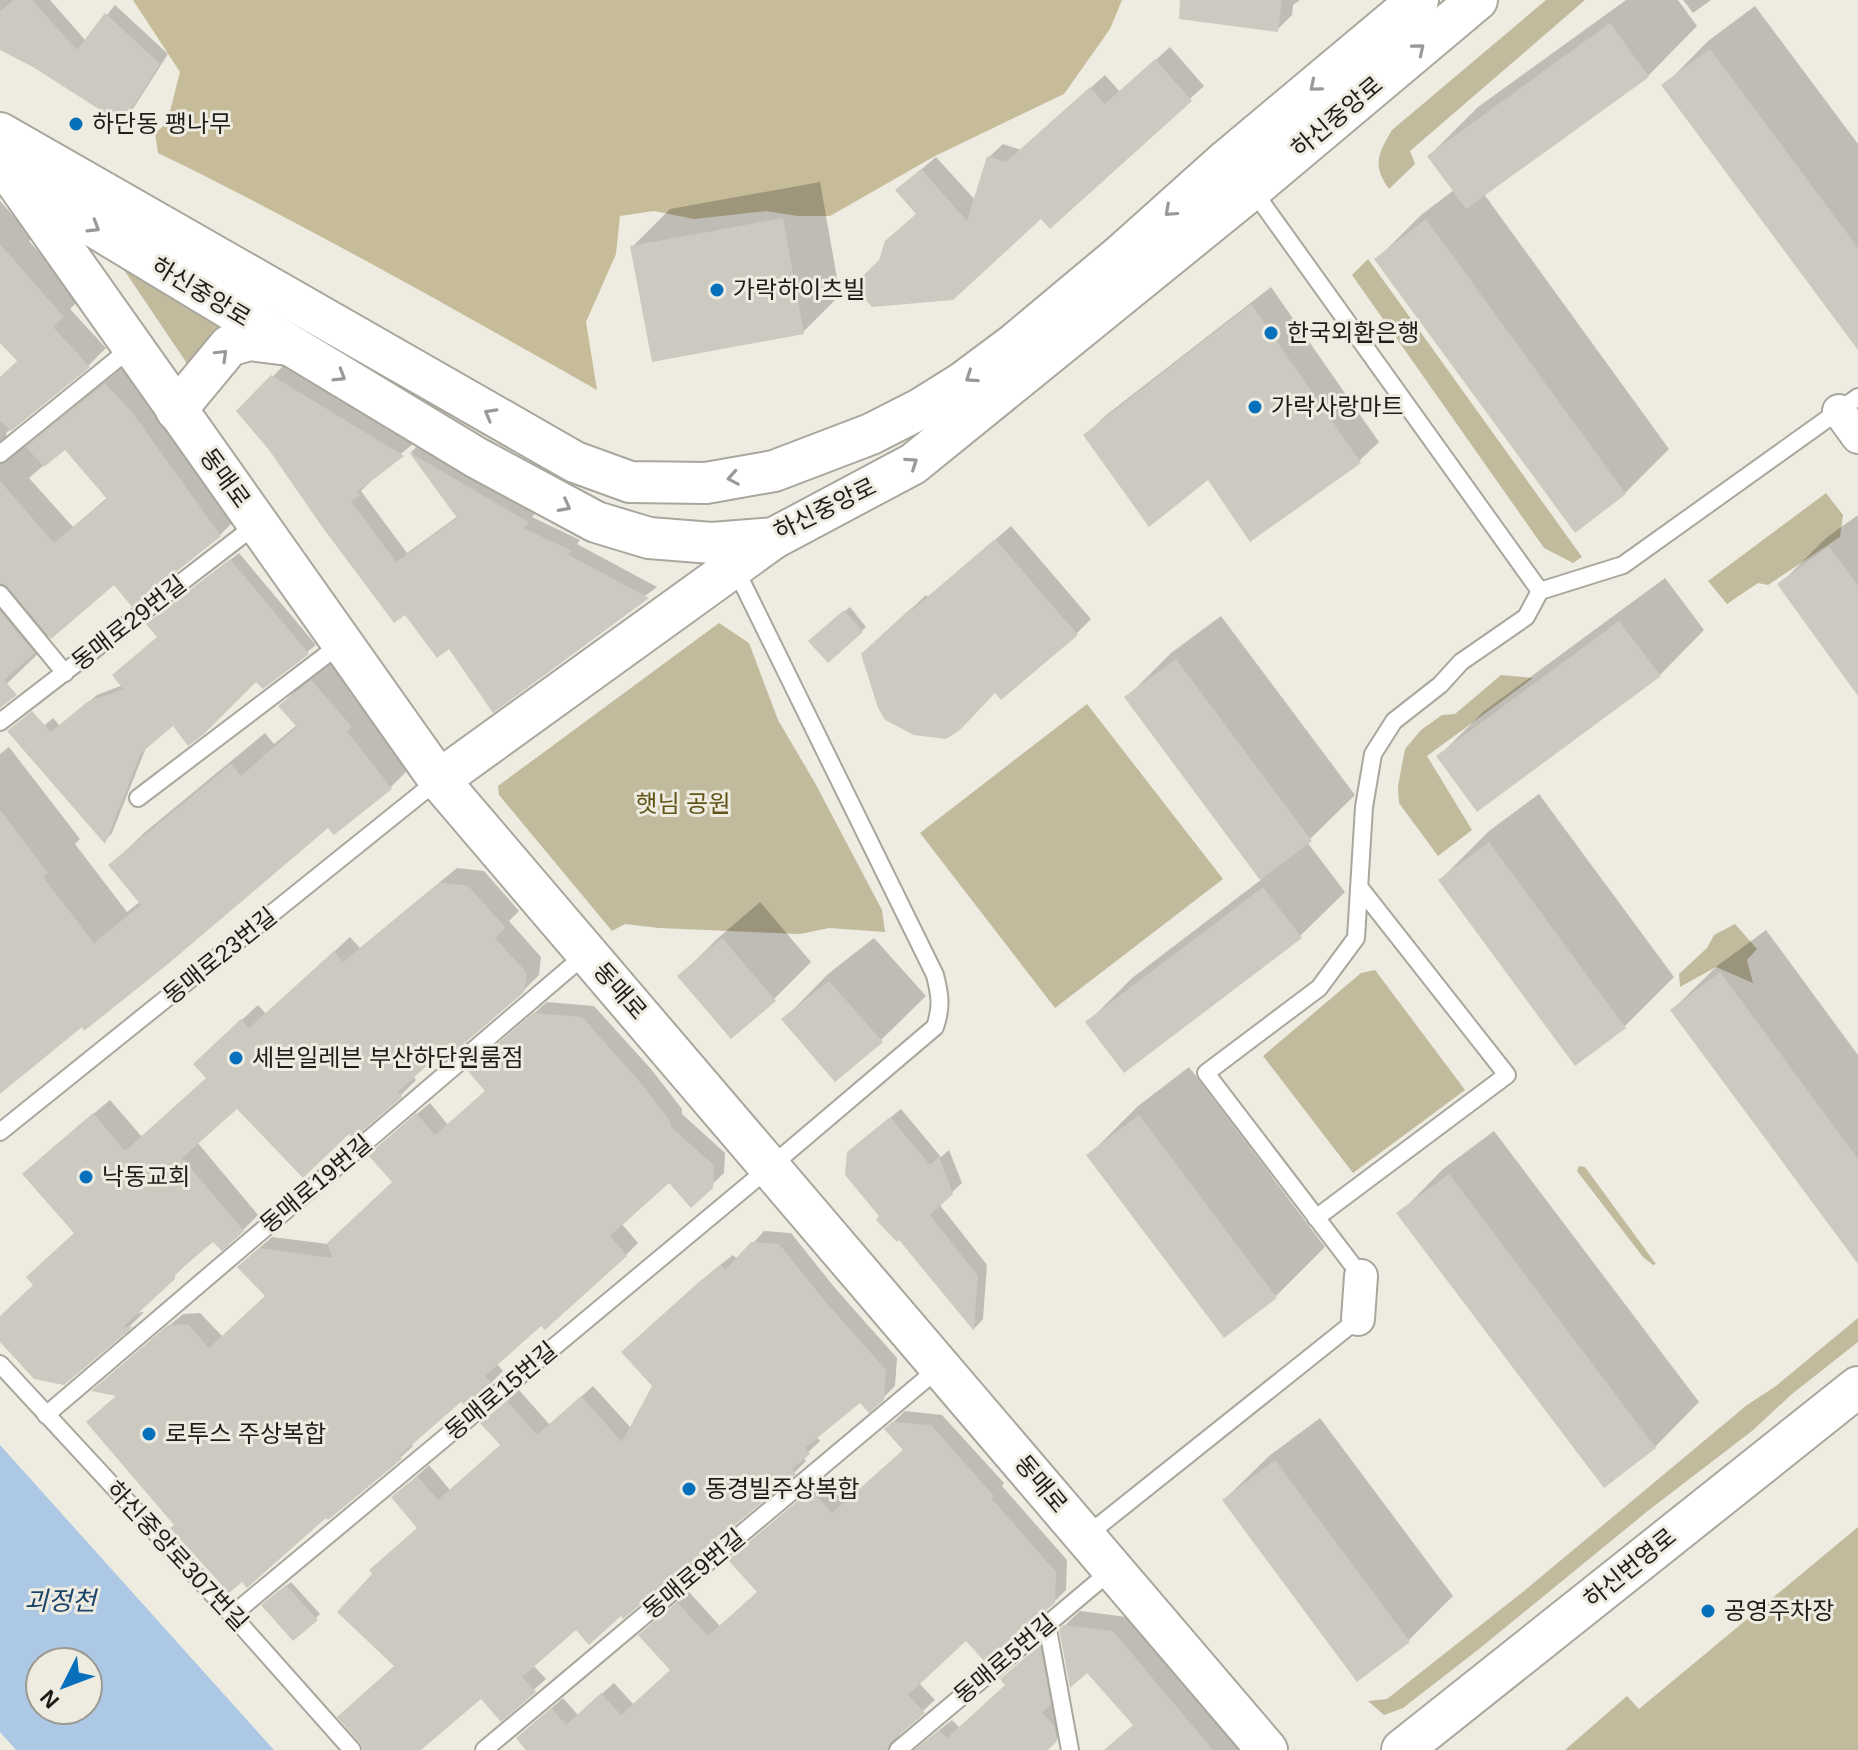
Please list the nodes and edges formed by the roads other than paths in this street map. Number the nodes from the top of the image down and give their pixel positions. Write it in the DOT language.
graph roads {
  1 [pos="1418,0"];
  2 [pos="1477,0"];
  3 [pos="0,133"];
  4 [pos="0,159"];
  5 [pos="1240,174"];
  6 [pos="12,187"];
  7 [pos="289,345"];
  8 [pos="132,347"];
  9 [pos="1849,404"];
  10 [pos="176,410"];
  11 [pos="1858,437"];
  12 [pos="0,454"];
  13 [pos="257,524"];
  14 [pos="774,538"];
  15 [pos="734,566"];
  16 [pos="1540,591"];
  17 [pos="0,594"];
  18 [pos="342,643"];
  19 [pos="65,673"];
  20 [pos="0,722"];
  21 [pos="439,780"];
  22 [pos="138,798"];
  23 [pos="1360,888"];
  24 [pos="587,953"];
  25 [pos="0,1132"];
  26 [pos="770,1167"];
  27 [pos="1316,1218"];
  28 [pos="1361,1276"];
  29 [pos="1358,1319"];
  30 [pos="0,1364"];
  31 [pos="941,1367"];
  32 [pos="1858,1387"];
  33 [pos="46,1415"];
  34 [pos="1086,1536"];
  35 [pos="1113,1569"];
  36 [pos="232,1615"];
  37 [pos="1047,1624"];
  38 [pos="352,1750"];
  39 [pos="484,1750"];
  40 [pos="898,1750"];
  41 [pos="1070,1750"];
  42 [pos="1267,1750"];
  43 [pos="1402,1750"];
  1 -- 5 [label="street, 하신중앙로, one-way"];
  5 -- 2 [label="street, 하신중앙로, one-way"];
  5 -- 3 [label="street, 하신중앙로, one-way"];
  4 -- 6 [label="street, 동매로"];
  14 -- 5 [label="street, 하신중앙로, one-way"];
  5 -- 16 [label="lane"];
  6 -- 7 [label="street, 하신중앙로, one-way"];
  6 -- 8 [label="street, 동매로"];
  10 -- 7 [label="street, one-way"];
  7 -- 14 [label="street, 하신중앙로, one-way"];
  8 -- 10 [label="street, 동매로"];
  8 -- 12 [label="lane"];
  9 -- 11 [label="street"];
  9 -- 16 [label="lane"];
  10 -- 13 [label="street, 동매로"];
  13 -- 18 [label="street, 동매로"];
  13 -- 19 [label="lane, 동매로29번길"];
  14 -- 15 [label="street"];
  15 -- 21 [label="street"];
  15 -- 26 [label="lane, 동매로15번길"];
  16 -- 23 [label="lane"];
  17 -- 19 [label="lane"];
  18 -- 21 [label="street, 동매로"];
  18 -- 22 [label="lane"];
  19 -- 20 [label="lane, 동매로29번길"];
  21 -- 24 [label="street, 동매로"];
  21 -- 25 [label="lane, 동매로23번길"];
  23 -- 27 [label="lane"];
  23 -- 27 [label="lane"];
  24 -- 26 [label="street, 동매로"];
  24 -- 33 [label="lane, 동매로19번길"];
  26 -- 31 [label="street, 동매로"];
  26 -- 36 [label="lane, 동매로15번길"];
  27 -- 28 [label="lane"];
  28 -- 29 [label="street"];
  29 -- 34 [label="lane"];
  30 -- 33 [label="lane, 하신중앙로307번길"];
  31 -- 34 [label="street, 동매로"];
  31 -- 39 [label="lane, 동매로9번길"];
  32 -- 43 [label="street, 하신번영로"];
  33 -- 36 [label="lane, 하신중앙로307번길"];
  34 -- 35 [label="street, 동매로"];
  35 -- 37 [label="lane, 동매로5번길"];
  35 -- 42 [label="street, 동매로"];
  36 -- 38 [label="lane, 하신중앙로307번길"];
  37 -- 40 [label="lane, 동매로5번길"];
  37 -- 41 [label="lane"];
}
